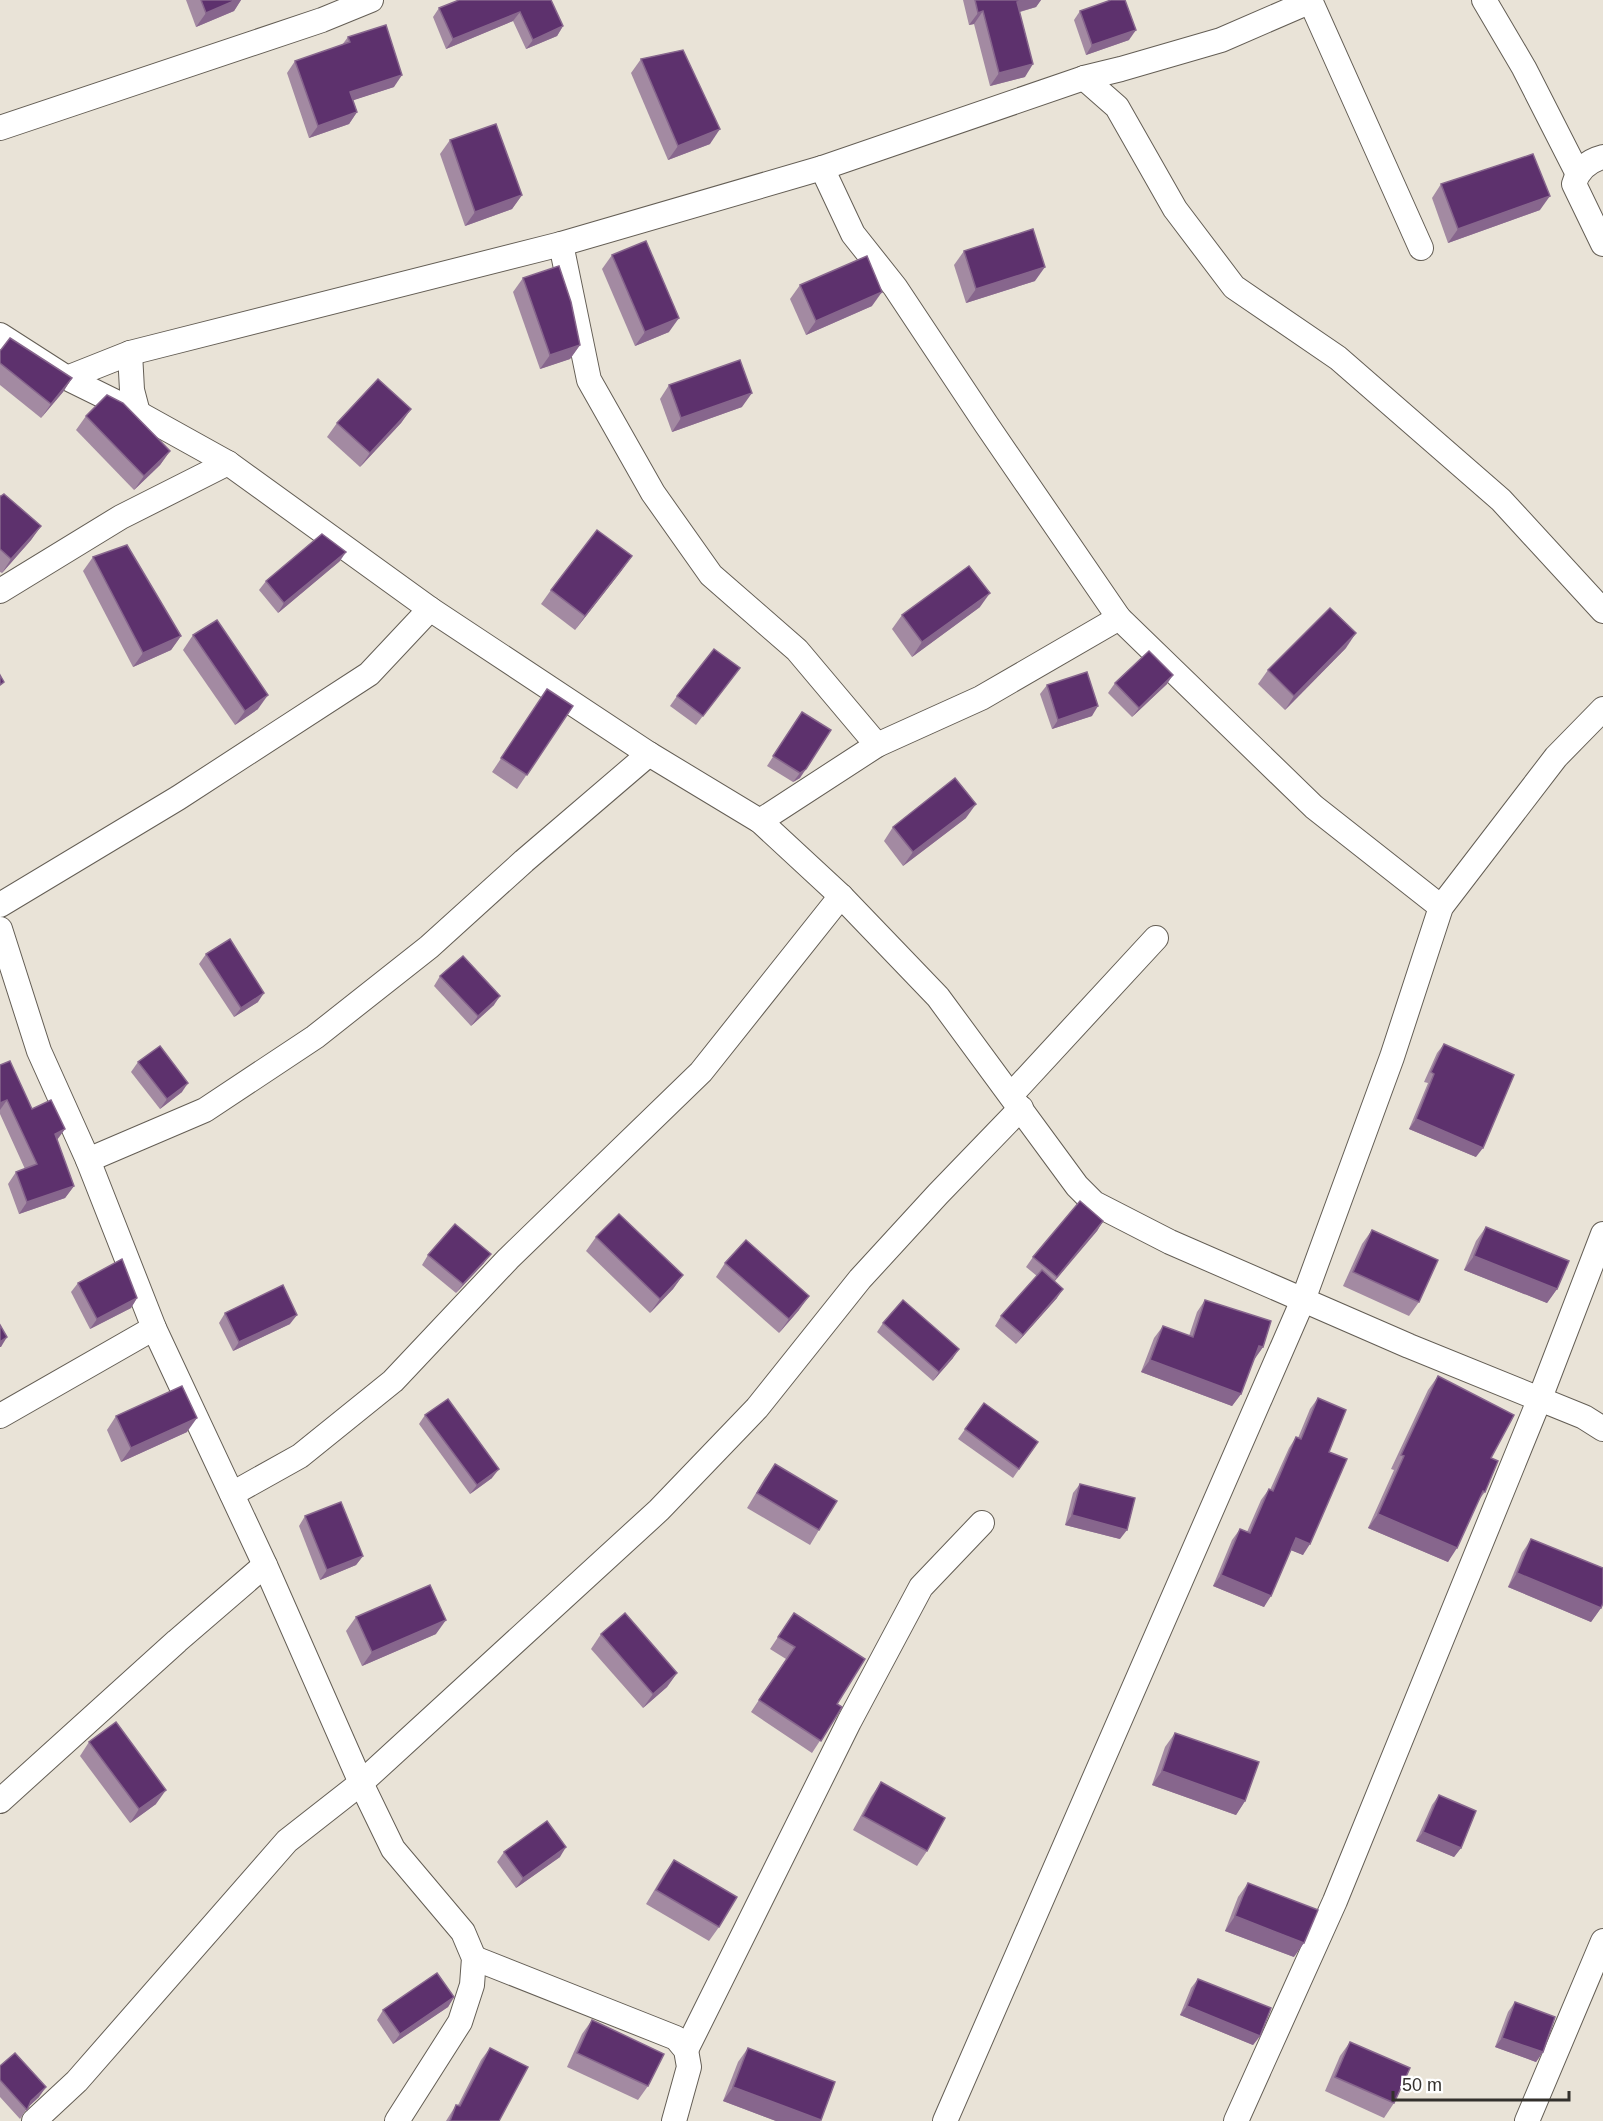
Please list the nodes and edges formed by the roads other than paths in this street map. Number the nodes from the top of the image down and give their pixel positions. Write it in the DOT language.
graph roads {
  1 [pos="371,0"];
  2 [pos="1484,0"];
  3 [pos="1310,1"];
  4 [pos="1121,69"];
  5 [pos="1084,78"];
  6 [pos="1117,107"];
  7 [pos="0,128"];
  8 [pos="1603,157"];
  9 [pos="822,168"];
  10 [pos="1577,172"];
  11 [pos="561,244"];
  12 [pos="1603,244"];
  13 [pos="1421,248"];
  14 [pos="0,335"];
  15 [pos="130,354"];
  16 [pos="67,378"];
  17 [pos="138,413"];
  18 [pos="228,463"];
  19 [pos="0,591"];
  20 [pos="430,609"];
  21 [pos="1603,611"];
  22 [pos="1119,618"];
  23 [pos="1603,709"];
  24 [pos="877,745"];
  25 [pos="649,754"];
  26 [pos="760,821"];
  27 [pos="841,896"];
  28 [pos="0,905"];
  29 [pos="1441,907"];
  30 [pos="0,929"];
  31 [pos="1156,938"];
  32 [pos="1016,1102"];
  33 [pos="88,1160"];
  34 [pos="1603,1234"];
  35 [pos="1303,1300"];
  36 [pos="154,1328"];
  37 [pos="1540,1398"];
  38 [pos="0,1416"];
  39 [pos="1603,1429"];
  40 [pos="232,1494"];
  41 [pos="982,1523"];
  42 [pos="265,1565"];
  43 [pos="361,1783"];
  44 [pos="0,1801"];
  45 [pos="1603,1941"];
  46 [pos="474,1958"];
  47 [pos="686,2050"];
  48 [pos="34,2121"];
  49 [pos="397,2121"];
  50 [pos="674,2121"];
  51 [pos="945,2121"];
  52 [pos="1236,2121"];
  53 [pos="1527,2121"];
  1 -- 7 [label="street"];
  2 -- 10 [label="street"];
  3 -- 4 [label="street"];
  3 -- 13 [label="street"];
  4 -- 5 [label="street"];
  4 -- 6 [label="street"];
  5 -- 6 [label="street"];
  5 -- 9 [label="street"];
  6 -- 21 [label="street"];
  8 -- 10 [label="street"];
  9 -- 11 [label="street"];
  9 -- 22 [label="street"];
  10 -- 12 [label="street"];
  11 -- 15 [label="street"];
  11 -- 24 [label="street"];
  14 -- 16 [label="street"];
  15 -- 16 [label="street"];
  15 -- 17 [label="street"];
  16 -- 17 [label="street"];
  17 -- 18 [label="street"];
  18 -- 19 [label="street"];
  18 -- 20 [label="street"];
  20 -- 25 [label="street"];
  20 -- 28 [label="street"];
  22 -- 24 [label="street"];
  22 -- 29 [label="street"];
  23 -- 29 [label="street"];
  24 -- 26 [label="street"];
  25 -- 26 [label="street"];
  25 -- 33 [label="street"];
  26 -- 27 [label="street"];
  27 -- 32 [label="street"];
  27 -- 40 [label="street"];
  29 -- 35 [label="street"];
  30 -- 33 [label="street"];
  31 -- 32 [label="street"];
  32 -- 35 [label="street"];
  32 -- 43 [label="street"];
  33 -- 36 [label="street"];
  34 -- 37 [label="street"];
  35 -- 37 [label="street"];
  35 -- 51 [label="street"];
  36 -- 38 [label="street"];
  36 -- 40 [label="street"];
  37 -- 39 [label="street"];
  37 -- 52 [label="street"];
  40 -- 42 [label="street"];
  41 -- 47 [label="street"];
  42 -- 43 [label="street"];
  42 -- 44 [label="street"];
  43 -- 46 [label="street"];
  43 -- 48 [label="street"];
  45 -- 53 [label="street"];
  46 -- 47 [label="street"];
  46 -- 49 [label="street"];
  47 -- 50 [label="street"];
}
